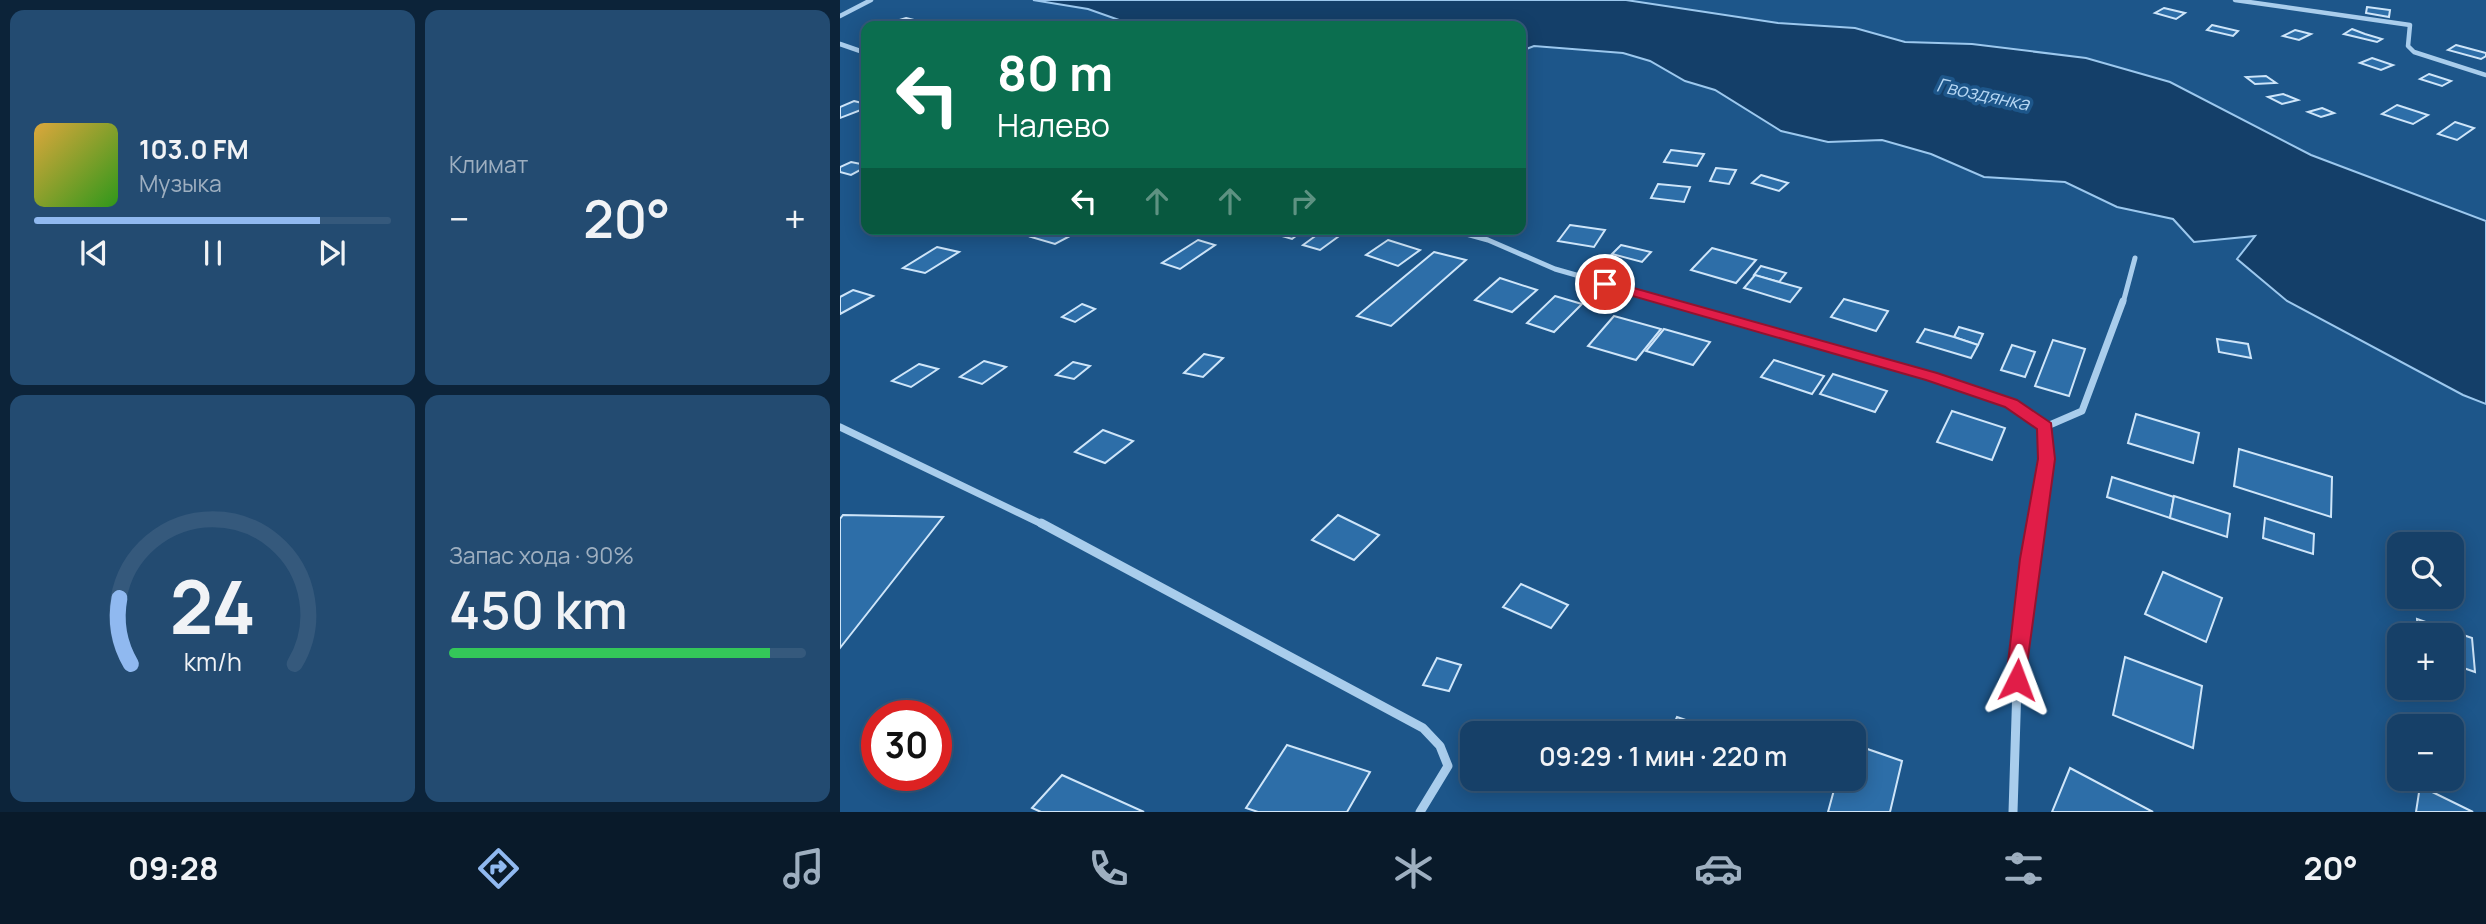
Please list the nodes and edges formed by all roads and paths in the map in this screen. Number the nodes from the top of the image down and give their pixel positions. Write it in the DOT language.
graph roads {
  1 [pos="871,0"];
  2 [pos="2235,0"];
  3 [pos="840,16"];
  4 [pos="840,44"];
  5 [pos="861,51"];
  6 [pos="2486,75"];
  7 [pos="1470,235"];
  8 [pos="2135,258"];
  9 [pos="840,427"];
  10 [pos="2046,427"];
  11 [pos="1420,812"];
  12 [pos="2013,812"];
  1 -- 3 [label="street"];
  2 -- 6 [label="street"];
  4 -- 5 [label="street"];
  7 -- 10 [label="street"];
  8 -- 10 [label="street"];
  9 -- 11 [label="street"];
  10 -- 12 [label="street"];
}
